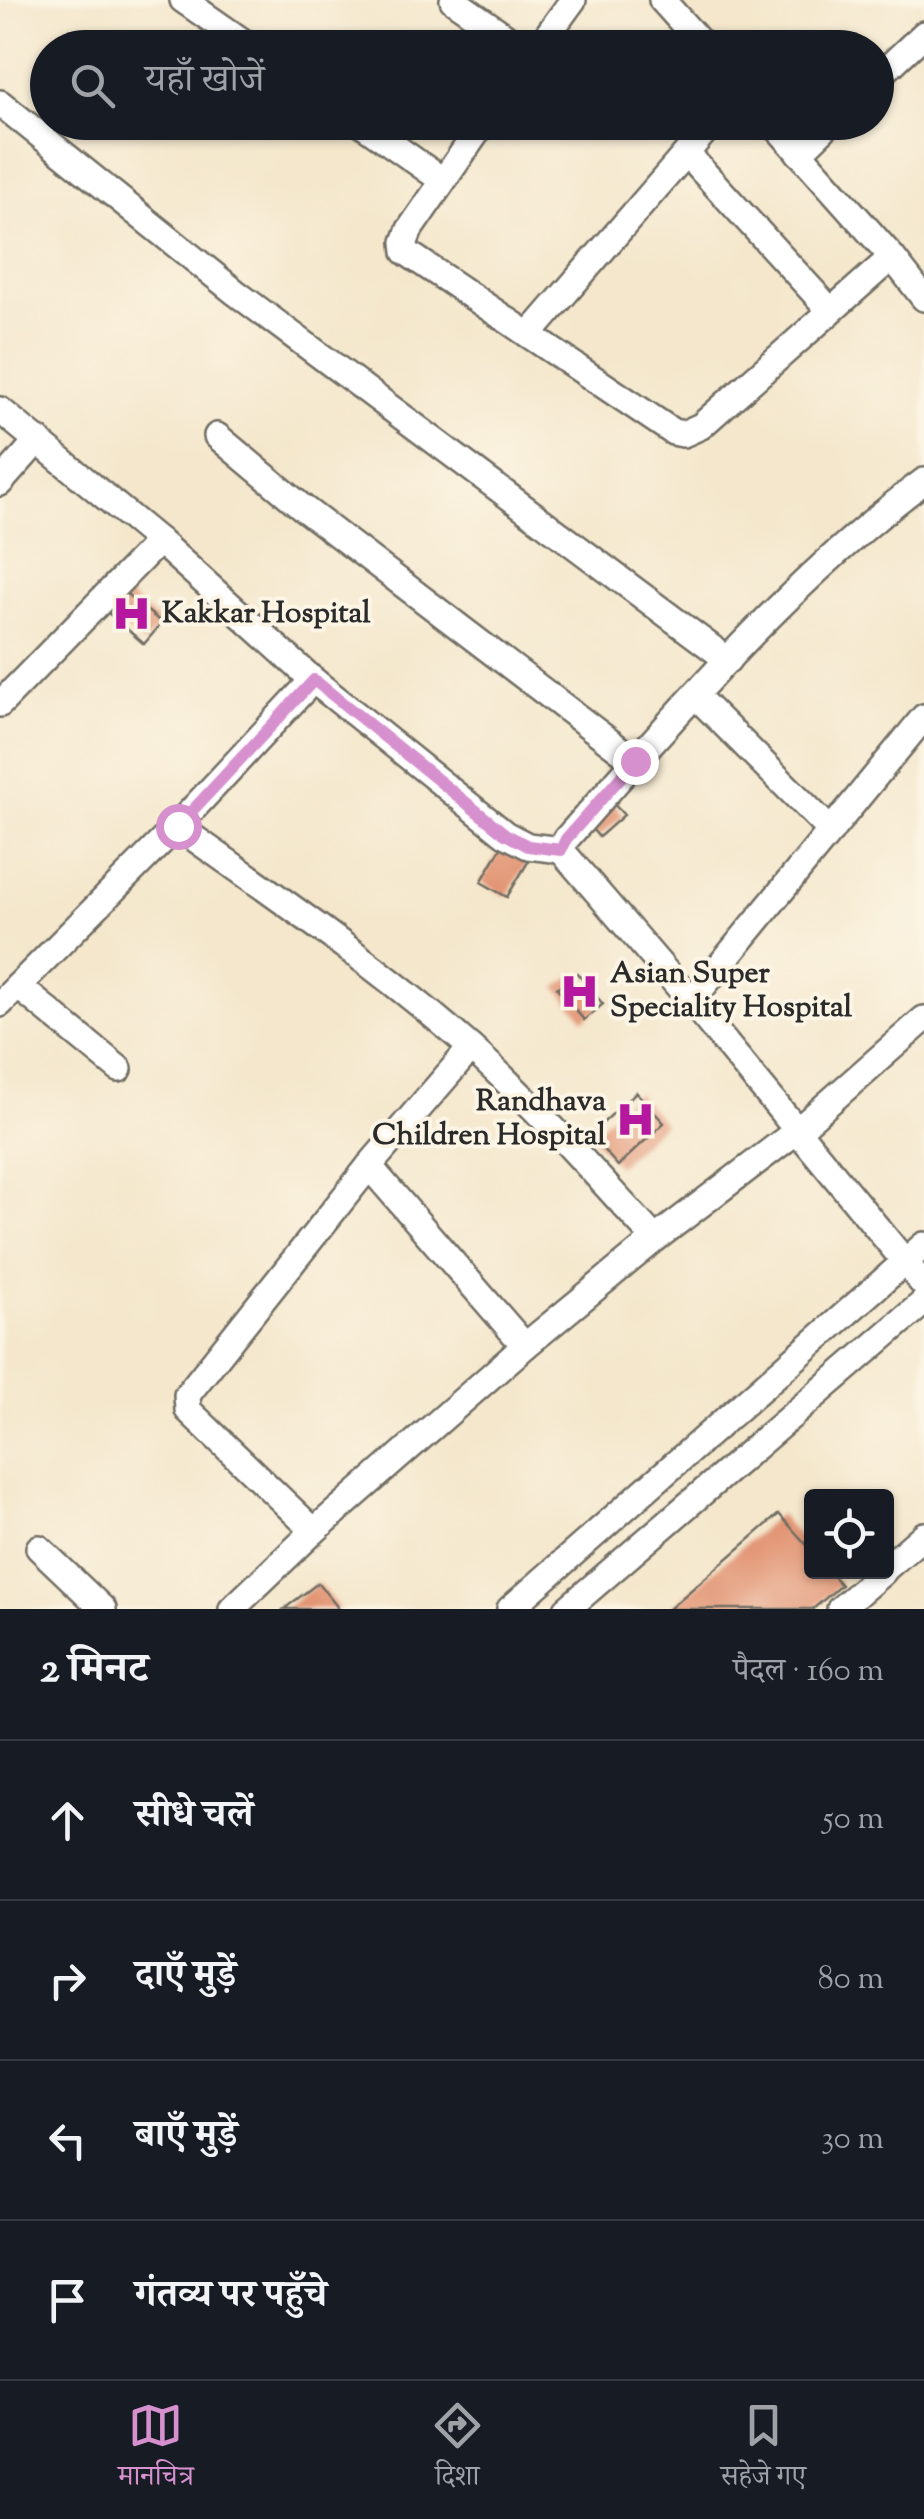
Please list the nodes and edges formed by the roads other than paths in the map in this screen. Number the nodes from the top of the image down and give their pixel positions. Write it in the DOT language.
graph roads {
  1 [pos="183,0"];
  2 [pos="453,0"];
  3 [pos="573,0"];
  4 [pos="662,0"];
  5 [pos="226,30"];
  6 [pos="496,30"];
  7 [pos="551,30"];
  8 [pos="688,30"];
  9 [pos="924,34"];
  10 [pos="894,62"];
  11 [pos="0,103"];
  12 [pos="30,127"];
  13 [pos="46,140"];
  14 [pos="385,140"];
  15 [pos="471,140"];
  16 [pos="698,140"];
  17 [pos="788,140"];
  18 [pos="812,140"];
  19 [pos="799,153"];
  20 [pos="687,154"];
  21 [pos="442,180"];
  22 [pos="892,257"];
  23 [pos="924,298"];
  24 [pos="830,310"];
  25 [pos="529,336"];
  26 [pos="0,410"];
  27 [pos="217,436"];
  28 [pos="38,440"];
  29 [pos="924,481"];
  30 [pos="0,483"];
  31 [pos="159,541"];
  32 [pos="728,660"];
  33 [pos="314,680"];
  34 [pos="695,695"];
  35 [pos="0,704"];
  36 [pos="922,723"];
  37 [pos="635,761"];
  38 [pos="178,826"];
  39 [pos="831,831"];
  40 [pos="561,850"];
  41 [pos="9,995"];
  42 [pos="691,1001"];
  43 [pos="924,1019"];
  44 [pos="471,1048"];
  45 [pos="119,1069"];
  46 [pos="798,1130"];
  47 [pos="368,1166"];
  48 [pos="655,1239"];
  49 [pos="914,1253"];
  50 [pos="924,1285"];
  51 [pos="924,1302"];
  52 [pos="525,1346"];
  53 [pos="314,1531"];
  54 [pos="924,1535"];
  55 [pos="39,1548"];
  56 [pos="894,1562"];
  57 [pos="876,1579"];
  58 [pos="849,1606"];
  59 [pos="103,1609"];
  60 [pos="232,1609"];
  61 [pos="510,1609"];
  62 [pos="567,1609"];
  1 -- 5 [label="street"];
  2 -- 6 [label="street"];
  3 -- 7 [label="street"];
  4 -- 8 [label="street"];
  9 -- 10 [label="street"];
  11 -- 12 [label="street"];
  13 -- 32 [label="street"];
  14 -- 21 [label="street"];
  15 -- 21 [label="street"];
  16 -- 20 [label="street"];
  17 -- 19 [label="street"];
  18 -- 19 [label="street"];
  19 -- 22 [label="street"];
  20 -- 24 [label="street"];
  20 -- 25 [label="street"];
  21 -- 25 [label="street"];
  22 -- 23 [label="street"];
  22 -- 24 [label="street"];
  24 -- 25 [label="street"];
  26 -- 28 [label="street"];
  27 -- 37 [label="street"];
  28 -- 30 [label="street"];
  28 -- 31 [label="street"];
  29 -- 32 [label="street"];
  31 -- 33 [label="street"];
  31 -- 35 [label="street"];
  32 -- 34 [label="street"];
  33 -- 38 [label="street"];
  33 -- 40 [label="street"];
  34 -- 37 [label="street"];
  34 -- 39 [label="street"];
  36 -- 39 [label="street"];
  37 -- 40 [label="street"];
  38 -- 41 [label="street"];
  38 -- 44 [label="street"];
  39 -- 42 [label="street"];
  40 -- 42 [label="street"];
  41 -- 45 [label="street"];
  42 -- 46 [label="street"];
  43 -- 46 [label="street"];
  44 -- 47 [label="street"];
  44 -- 48 [label="street"];
  46 -- 48 [label="street"];
  46 -- 49 [label="street"];
  47 -- 52 [label="street"];
  47 -- 53 [label="street"];
  48 -- 52 [label="street"];
  49 -- 50 [label="street"];
  49 -- 61 [label="street"];
  51 -- 62 [label="street"];
  52 -- 53 [label="street"];
  53 -- 60 [label="street"];
  54 -- 56 [label="street"];
  55 -- 59 [label="street"];
  57 -- 58 [label="street"];
}
